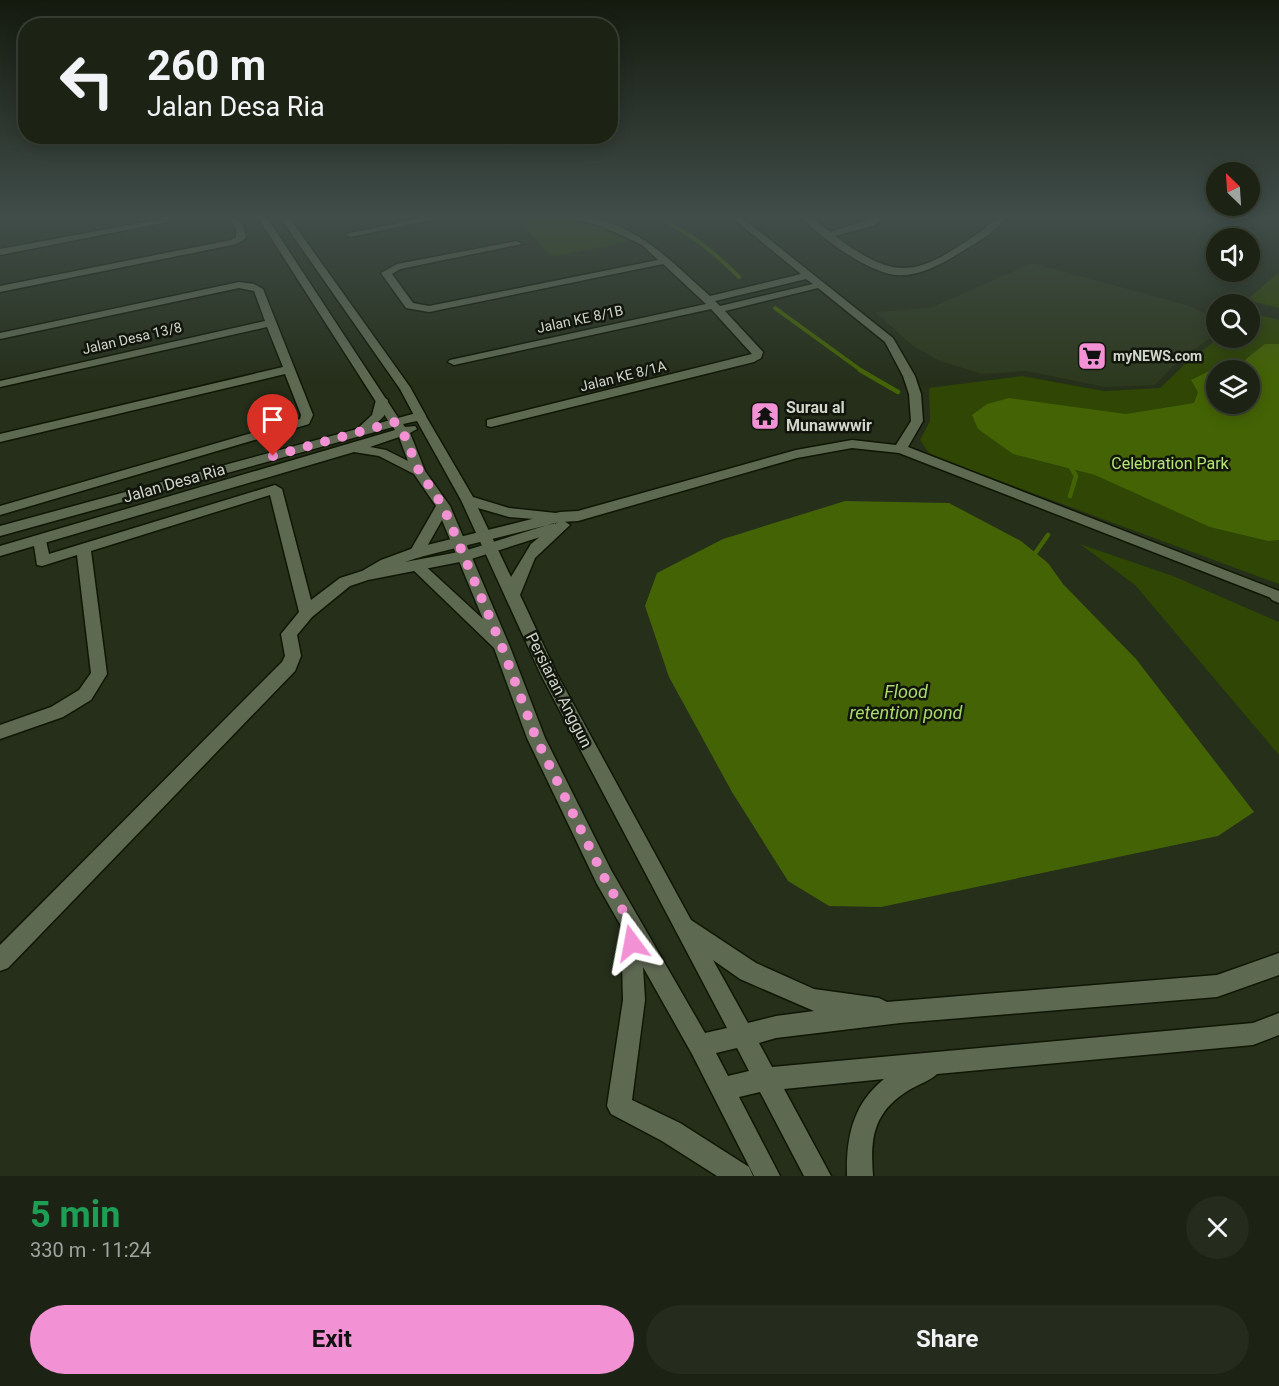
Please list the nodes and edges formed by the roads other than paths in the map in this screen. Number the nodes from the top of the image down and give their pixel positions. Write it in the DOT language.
graph roads {
  1 [pos="90,271"];
  2 [pos="297,271"];
  3 [pos="322,271"];
  4 [pos="390,271"];
  5 [pos="617,271"];
  6 [pos="677,271"];
  7 [pos="800,271"];
  8 [pos="893,271"];
  9 [pos="912,271"];
  10 [pos="806,276"];
  11 [pos="819,285"];
  12 [pos="0,289"];
  13 [pos="713,305"];
  14 [pos="270,323"];
  15 [pos="0,336"];
  16 [pos="454,362"];
  17 [pos="290,369"];
  18 [pos="0,384"];
  19 [pos="382,400"];
  20 [pos="423,420"];
  21 [pos="491,423"];
  22 [pos="399,427"];
  23 [pos="361,431"];
  24 [pos="0,438"];
  25 [pos="354,448"];
  26 [pos="901,450"];
  27 [pos="419,471"];
  28 [pos="468,500"];
  29 [pos="443,506"];
  30 [pos="0,511"];
  31 [pos="561,521"];
  32 [pos="0,531"];
  33 [pos="40,539"];
  34 [pos="488,543"];
  35 [pos="83,547"];
  36 [pos="462,550"];
  37 [pos="0,551"];
  38 [pos="416,560"];
  39 [pos="512,595"];
  40 [pos="1278,597"];
  41 [pos="307,613"];
  42 [pos="502,647"];
  43 [pos="0,732"];
  44 [pos="631,925"];
  45 [pos="683,926"];
  46 [pos="0,960"];
  47 [pos="1279,964"];
  48 [pos="900,1012"];
  49 [pos="1279,1024"];
  50 [pos="742,1035"];
  51 [pos="700,1046"];
  52 [pos="945,1061"];
  53 [pos="765,1078"];
  54 [pos="722,1089"];
  55 [pos="740,1176"];
  56 [pos="766,1176"];
  57 [pos="818,1176"];
  58 [pos="860,1176"];
  1 -- 12 [label="street"];
  2 -- 19 [label="street, Persiaran Anggun"];
  3 -- 20 [label="street, Persiaran Anggun"];
  4 -- 5 [label="street"];
  6 -- 13 [label="street"];
  7 -- 10 [label="street"];
  8 -- 9 [label="street"];
  10 -- 11 [label="street"];
  10 -- 13 [label="street"];
  11 -- 13 [label="street"];
  11 -- 26 [label="street"];
  13 -- 16 [label="street, Jalan KE 8/1B"];
  13 -- 21 [label="street, Jalan KE 8/1A"];
  14 -- 15 [label="street"];
  14 -- 17 [label="street"];
  14 -- 18 [label="street, Jalan Desa 13/8"];
  17 -- 24 [label="street"];
  17 -- 30 [label="street"];
  19 -- 22 [label="street, Persiaran Anggun"];
  19 -- 23 [label="street"];
  20 -- 22 [label="street, Jalan Desa Ria"];
  20 -- 28 [label="street, Persiaran Anggun"];
  22 -- 23 [label="street, Jalan Desa Ria"];
  22 -- 25 [label="street, Jalan Desa Ria"];
  22 -- 27 [label="street, Persiaran Anggun"];
  23 -- 32 [label="street, Jalan Desa Ria"];
  25 -- 27 [label="street"];
  25 -- 33 [label="street, Jalan Desa Ria"];
  26 -- 31 [label="street"];
  26 -- 40 [label="street"];
  27 -- 29 [label="street, Persiaran Anggun"];
  28 -- 31 [label="street"];
  28 -- 34 [label="street, Persiaran Anggun"];
  29 -- 36 [label="street, Persiaran Anggun"];
  29 -- 38 [label="street"];
  31 -- 34 [label="street"];
  31 -- 39 [label="street"];
  33 -- 35 [label="street"];
  33 -- 37 [label="street, Jalan Desa Ria"];
  34 -- 36 [label="street"];
  34 -- 39 [label="street, Persiaran Anggun"];
  35 -- 41 [label="street"];
  35 -- 43 [label="street"];
  36 -- 38 [label="street"];
  36 -- 42 [label="street, Persiaran Anggun"];
  38 -- 41 [label="street"];
  38 -- 42 [label="street"];
  39 -- 45 [label="street, Persiaran Anggun"];
  41 -- 46 [label="street"];
  42 -- 44 [label="street, Persiaran Anggun"];
  44 -- 51 [label="street, Persiaran Anggun"];
  44 -- 55 [label="street"];
  45 -- 48 [label="street"];
  45 -- 50 [label="street, Persiaran Anggun"];
  47 -- 48 [label="street"];
  48 -- 50 [label="street"];
  49 -- 52 [label="street"];
  50 -- 51 [label="street"];
  50 -- 53 [label="street, Persiaran Anggun"];
  51 -- 54 [label="street, Persiaran Anggun"];
  52 -- 53 [label="street"];
  52 -- 58 [label="street"];
  53 -- 54 [label="street"];
  53 -- 57 [label="street, Persiaran Anggun"];
  54 -- 56 [label="street, Persiaran Anggun"];
}
